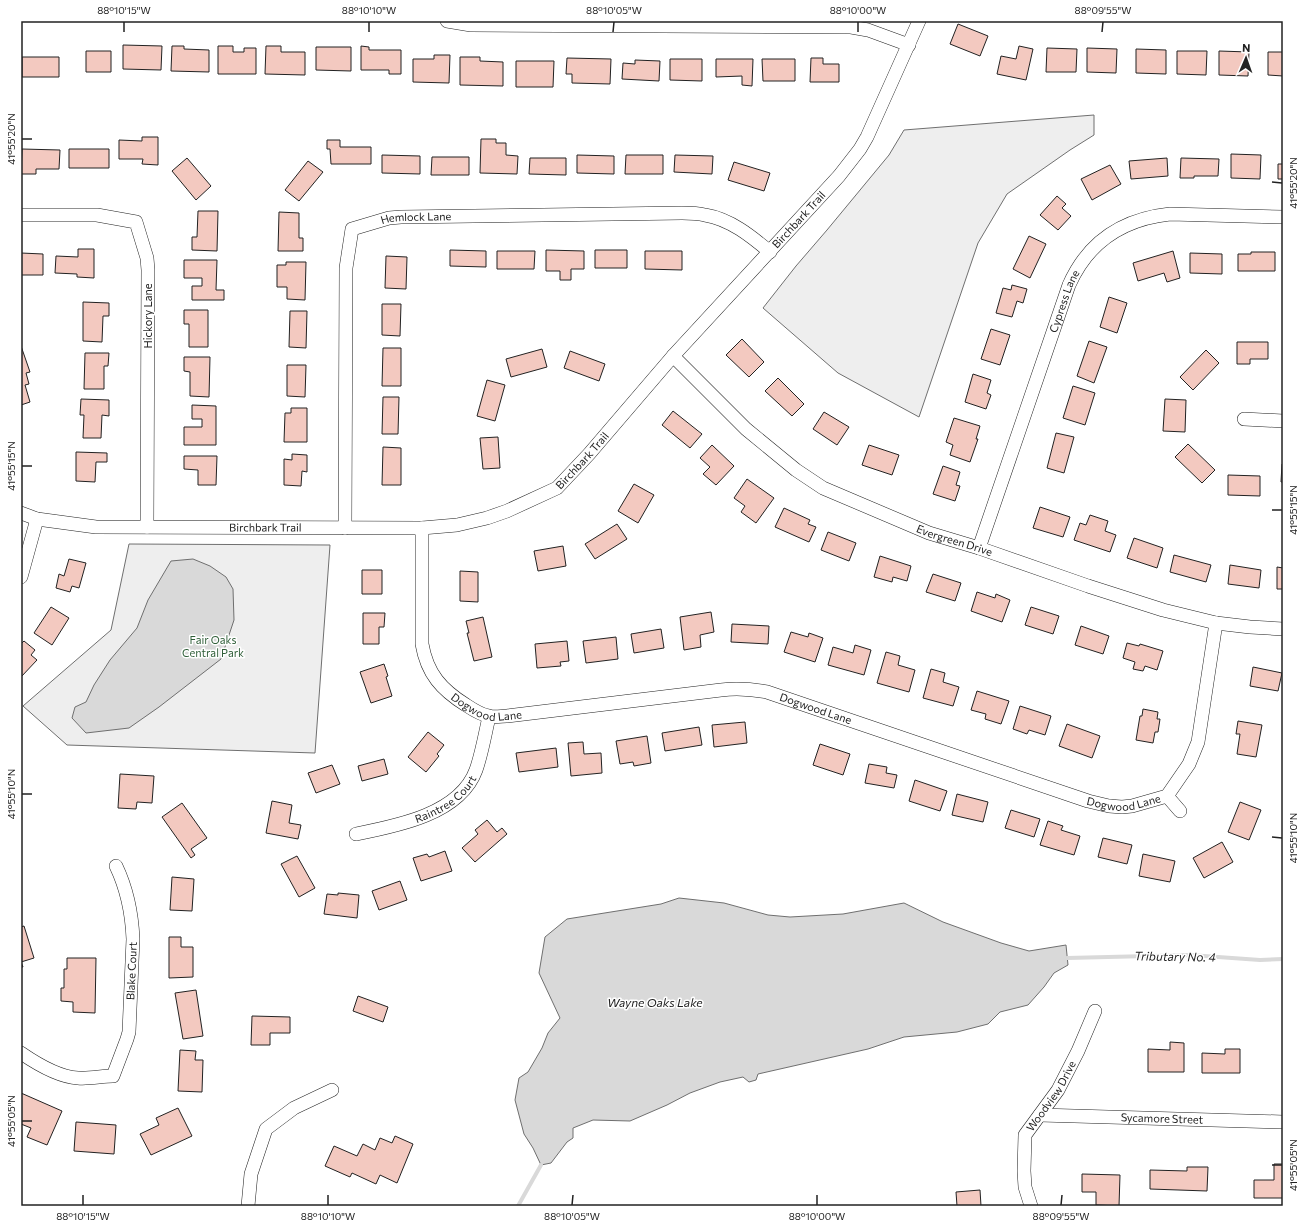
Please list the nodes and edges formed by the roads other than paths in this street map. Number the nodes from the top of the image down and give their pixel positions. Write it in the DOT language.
graph roads {
  1 [pos="447,21"];
  2 [pos="919,21"];
  3 [pos="522,23"];
  4 [pos="909,45"];
  5 [pos="21,216"];
  6 [pos="1283,217"];
  7 [pos="770,252"];
  8 [pos="673,356"];
  9 [pos="1244,419"];
  10 [pos="1283,421"];
  11 [pos="21,513"];
  12 [pos="36,519"];
  13 [pos="147,527"];
  14 [pos="345,528"];
  15 [pos="422,528"];
  16 [pos="979,548"];
  17 [pos="21,577"];
  18 [pos="1216,623"];
  19 [pos="1283,629"];
  20 [pos="489,717"];
  21 [pos="1167,796"];
  22 [pos="1180,811"];
  23 [pos="356,834"];
  24 [pos="116,866"];
  25 [pos="1095,1012"];
  26 [pos="21,1052"];
  27 [pos="332,1090"];
  28 [pos="1040,1115"];
  29 [pos="1283,1122"];
  30 [pos="248,1206"];
  31 [pos="1031,1206"];
  1 -- 3 [label="street"];
  2 -- 4 [label="street, Birchbark Trail"];
  3 -- 4 [label="street"];
  4 -- 7 [label="street, Birchbark Trail"];
  5 -- 13 [label="street, Hickory Lane"];
  6 -- 16 [label="street, Cypress Lane"];
  7 -- 8 [label="street, Birchbark Trail"];
  7 -- 14 [label="street, Hemlock Lane"];
  8 -- 15 [label="street, Birchbark Trail"];
  8 -- 16 [label="street, Evergreen Drive"];
  9 -- 10 [label="street"];
  11 -- 12 [label="street, Birchbark Trail"];
  12 -- 13 [label="street, Birchbark Trail"];
  12 -- 17 [label="street"];
  13 -- 14 [label="street, Birchbark Trail"];
  14 -- 15 [label="street, Birchbark Trail"];
  15 -- 20 [label="street, Dogwood Lane"];
  16 -- 18 [label="street, Evergreen Drive"];
  18 -- 19 [label="street, Evergreen Drive"];
  18 -- 21 [label="street, Dogwood Lane"];
  20 -- 21 [label="street, Dogwood Lane"];
  20 -- 23 [label="street, Raintree Court"];
  21 -- 22 [label="street"];
  24 -- 26 [label="street, Blake Court"];
  25 -- 28 [label="street, Woodview Drive"];
  27 -- 30 [label="street"];
  28 -- 29 [label="street, Sycamore Street"];
  28 -- 31 [label="street, Woodview Drive"];
}
